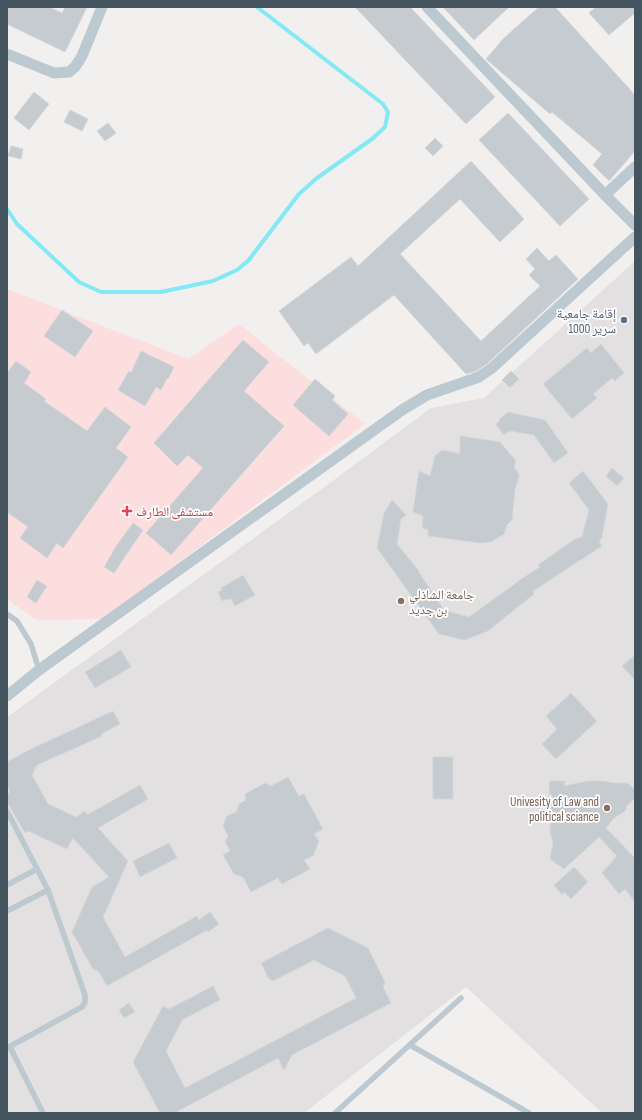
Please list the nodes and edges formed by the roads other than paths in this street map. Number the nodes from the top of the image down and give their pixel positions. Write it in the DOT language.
graph roads {
  1 [pos="102,7"];
  2 [pos="427,7"];
  3 [pos="7,54"];
  4 [pos="635,167"];
  5 [pos="605,195"];
  6 [pos="635,226"];
  7 [pos="635,236"];
  8 [pos="7,614"];
  9 [pos="40,670"];
  10 [pos="7,696"];
  11 [pos="7,811"];
  12 [pos="37,870"];
  13 [pos="7,885"];
  14 [pos="48,890"];
  15 [pos="7,911"];
  16 [pos="461,998"];
  17 [pos="410,1045"];
  18 [pos="8,1048"];
  19 [pos="43,1113"];
  20 [pos="335,1113"];
  21 [pos="529,1113"];
  1 -- 3 [label="street"];
  2 -- 5 [label="street"];
  4 -- 5 [label="street"];
  5 -- 6 [label="street"];
  7 -- 9 [label="street"];
  8 -- 9 [label="lane"];
  9 -- 10 [label="street"];
  11 -- 12 [label="lane"];
  12 -- 13 [label="lane"];
  12 -- 14 [label="lane"];
  14 -- 15 [label="lane"];
  14 -- 18 [label="lane"];
  16 -- 17 [label="lane"];
  17 -- 20 [label="lane"];
  17 -- 21 [label="lane"];
  18 -- 19 [label="lane"];
}
